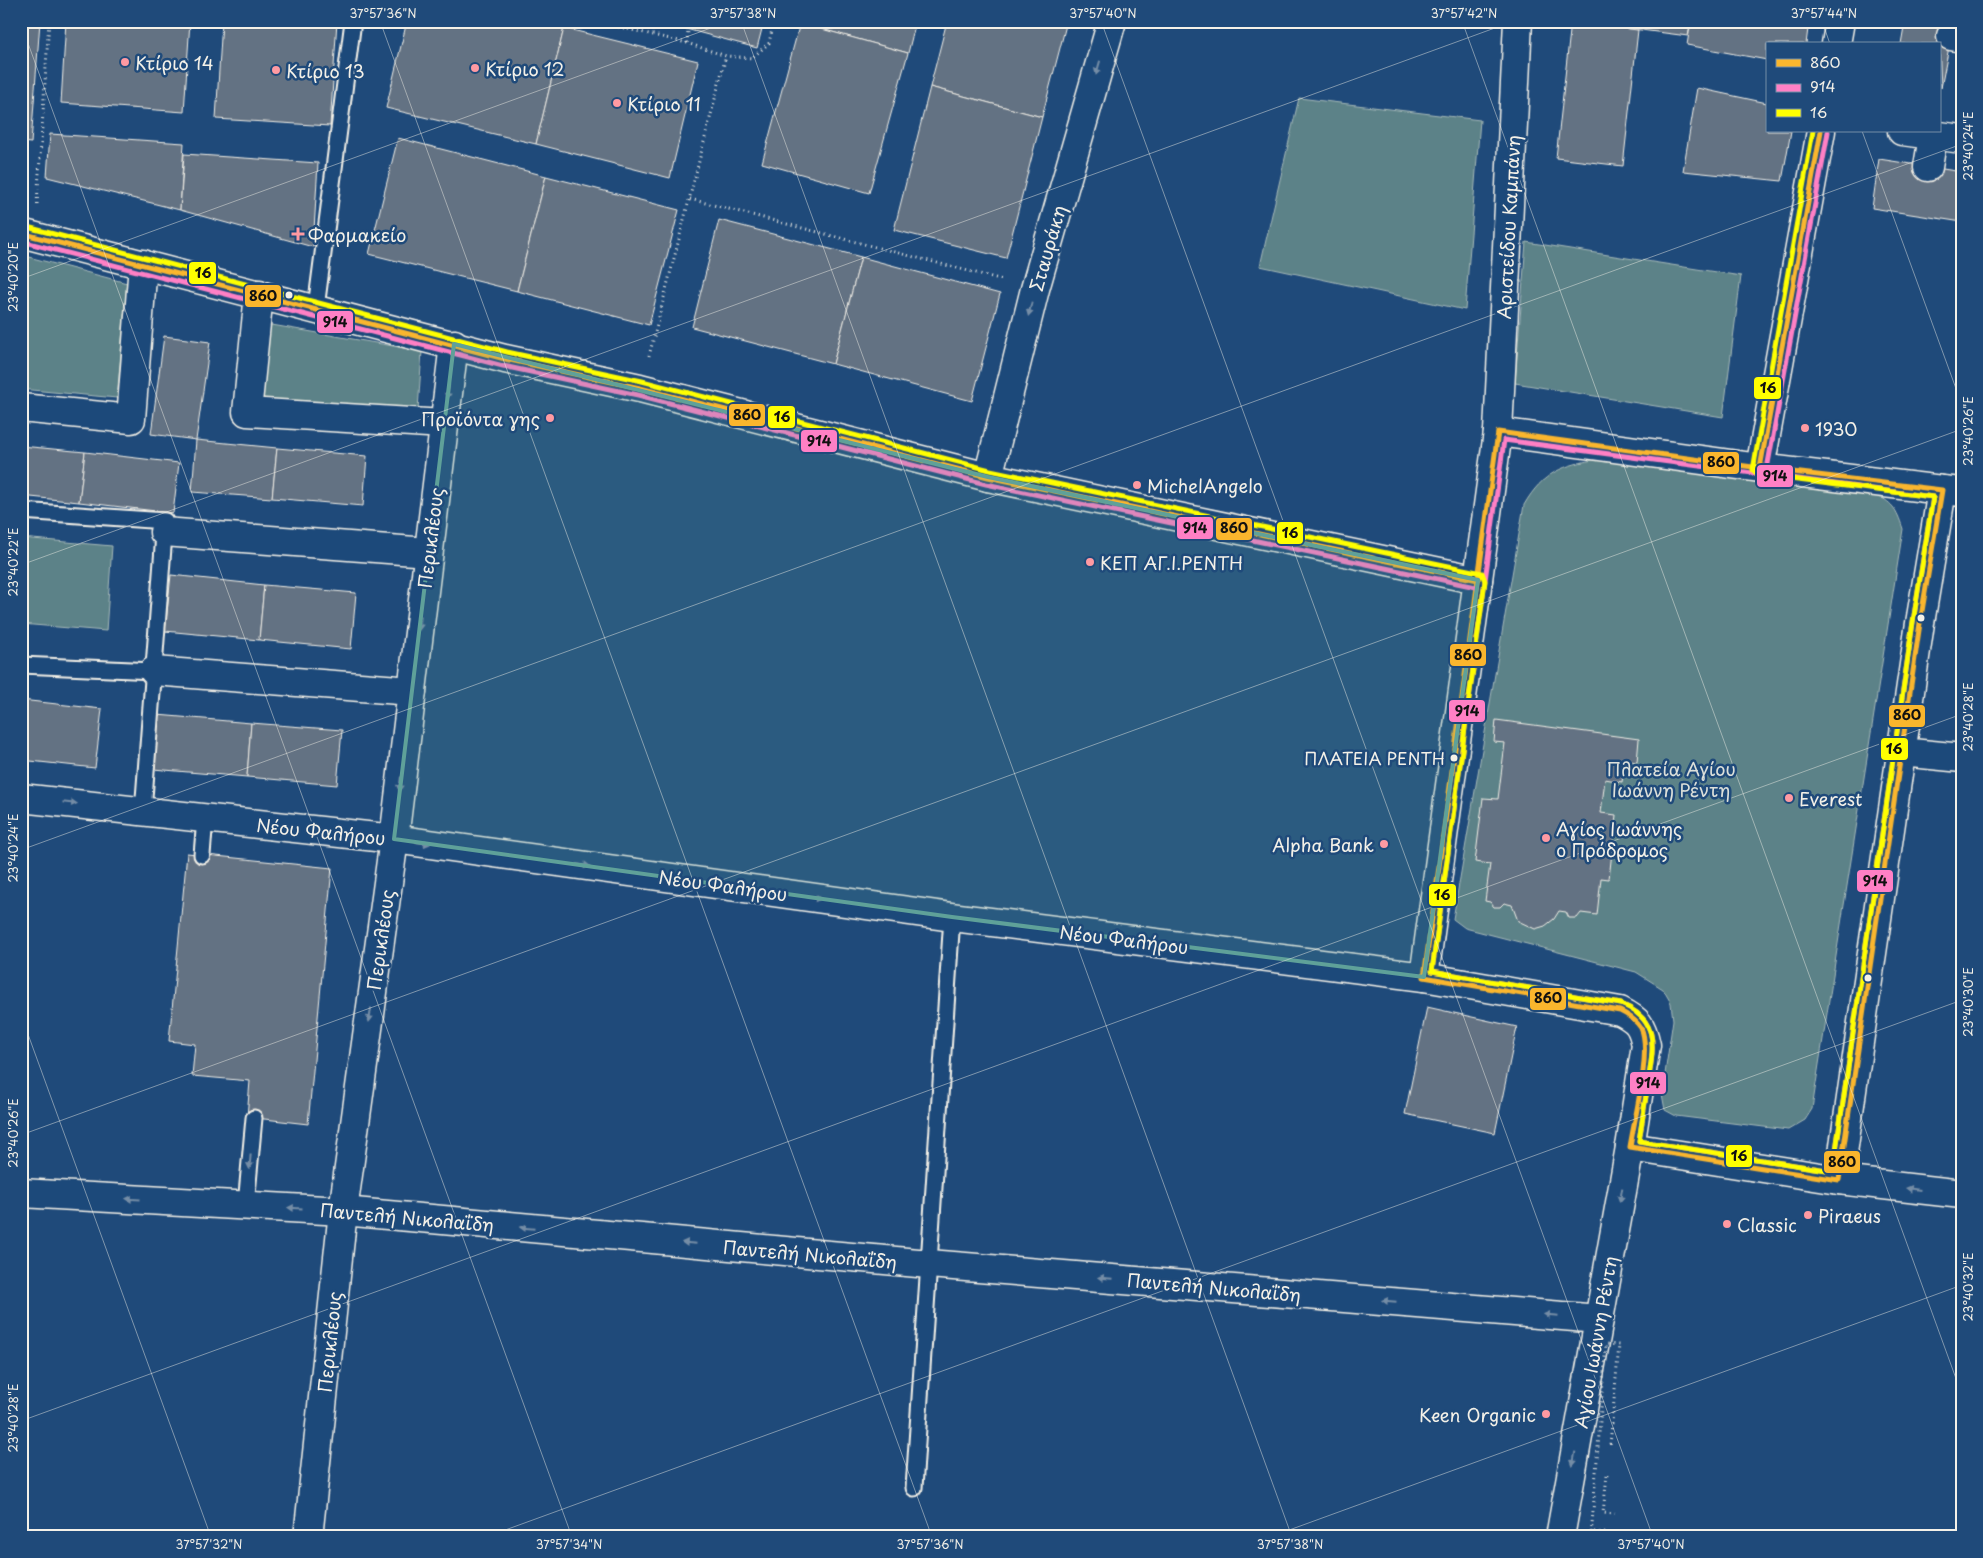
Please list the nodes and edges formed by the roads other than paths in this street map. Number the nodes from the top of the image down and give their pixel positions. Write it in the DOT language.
graph roads {
  1 [pos="353,21"];
  2 [pos="1112,21"];
  3 [pos="1518,21"];
  4 [pos="1840,21"];
  5 [pos="1836,42"];
  6 [pos="1821,132"];
  7 [pos="1908,132"];
  8 [pos="1933,136"];
  9 [pos="1962,139"];
  10 [pos="1928,167"];
  11 [pos="28,235"];
  12 [pos="143,264"];
  13 [pos="259,294"];
  14 [pos="316,308"];
  15 [pos="454,344"];
  16 [pos="21,408"];
  17 [pos="444,424"];
  18 [pos="1498,432"];
  19 [pos="1760,468"];
  20 [pos="988,477"];
  21 [pos="1952,491"];
  22 [pos="21,511"];
  23 [pos="164,532"];
  24 [pos="428,552"];
  25 [pos="1478,580"];
  26 [pos="21,665"];
  27 [pos="154,671"];
  28 [pos="412,691"];
  29 [pos="1901,752"];
  30 [pos="1962,758"];
  31 [pos="21,798"];
  32 [pos="143,812"];
  33 [pos="205,818"];
  34 [pos="394,838"];
  35 [pos="202,855"];
  36 [pos="952,917"];
  37 [pos="1424,977"];
  38 [pos="254,1118"];
  39 [pos="1630,1147"];
  40 [pos="1839,1180"];
  41 [pos="21,1193"];
  42 [pos="1962,1194"];
  43 [pos="246,1206"];
  44 [pos="343,1211"];
  45 [pos="929,1264"];
  46 [pos="1599,1319"];
  47 [pos="914,1488"];
  48 [pos="308,1537"];
  49 [pos="1560,1537"];
  1 -- 14 [label="lane"];
  2 -- 20 [label="street, Σταυράκη, one-way"];
  3 -- 18 [label="street, Αριστείδου Καμπάνη"];
  4 -- 5 [label="street"];
  6 -- 19 [label="street"];
  7 -- 8 [label="street"];
  8 -- 9 [label="street"];
  8 -- 10 [label="street"];
  11 -- 12 [label="street"];
  12 -- 13 [label="street"];
  12 -- 16 [label="street"];
  13 -- 14 [label="street"];
  13 -- 17 [label="street"];
  14 -- 15 [label="street"];
  15 -- 17 [label="street, Περικλέους, one-way"];
  15 -- 20 [label="street"];
  17 -- 24 [label="street, Περικλέους"];
  18 -- 19 [label="street"];
  18 -- 25 [label="street"];
  19 -- 21 [label="street"];
  20 -- 25 [label="street"];
  21 -- 29 [label="street"];
  22 -- 23 [label="lane"];
  23 -- 24 [label="street"];
  23 -- 27 [label="lane"];
  24 -- 28 [label="street, Περικλέους, one-way"];
  25 -- 37 [label="street"];
  26 -- 27 [label="lane"];
  27 -- 28 [label="street"];
  27 -- 32 [label="lane"];
  28 -- 34 [label="street, Περικλέους, one-way"];
  29 -- 30 [label="street"];
  29 -- 40 [label="street"];
  31 -- 32 [label="street, Νέου Φαλήρου, one-way"];
  32 -- 33 [label="street, Νέου Φαλήρου"];
  33 -- 34 [label="street, Νέου Φαλήρου"];
  33 -- 35 [label="lane"];
  34 -- 36 [label="street, Νέου Φαλήρου, one-way"];
  34 -- 44 [label="street, Περικλέους, one-way"];
  36 -- 37 [label="street, Νέου Φαλήρου"];
  36 -- 45 [label="lane"];
  37 -- 39 [label="street"];
  38 -- 43 [label="lane, one-way"];
  39 -- 40 [label="street"];
  39 -- 46 [label="street, Αγίου Ιωάννη Ρέντη, one-way"];
  42 -- 40 [label="street, one-way"];
  43 -- 41 [label="street, Παντελή Νικολαΐδη, one-way"];
  44 -- 43 [label="street, Παντελή Νικολαΐδη, one-way"];
  45 -- 44 [label="street, Παντελή Νικολαΐδη, one-way"];
  44 -- 48 [label="street, Περικλέους"];
  46 -- 45 [label="street, Παντελή Νικολαΐδη, one-way"];
  45 -- 47 [label="lane"];
  46 -- 49 [label="street, Αγίου Ιωάννη Ρέντη, one-way"];
}
